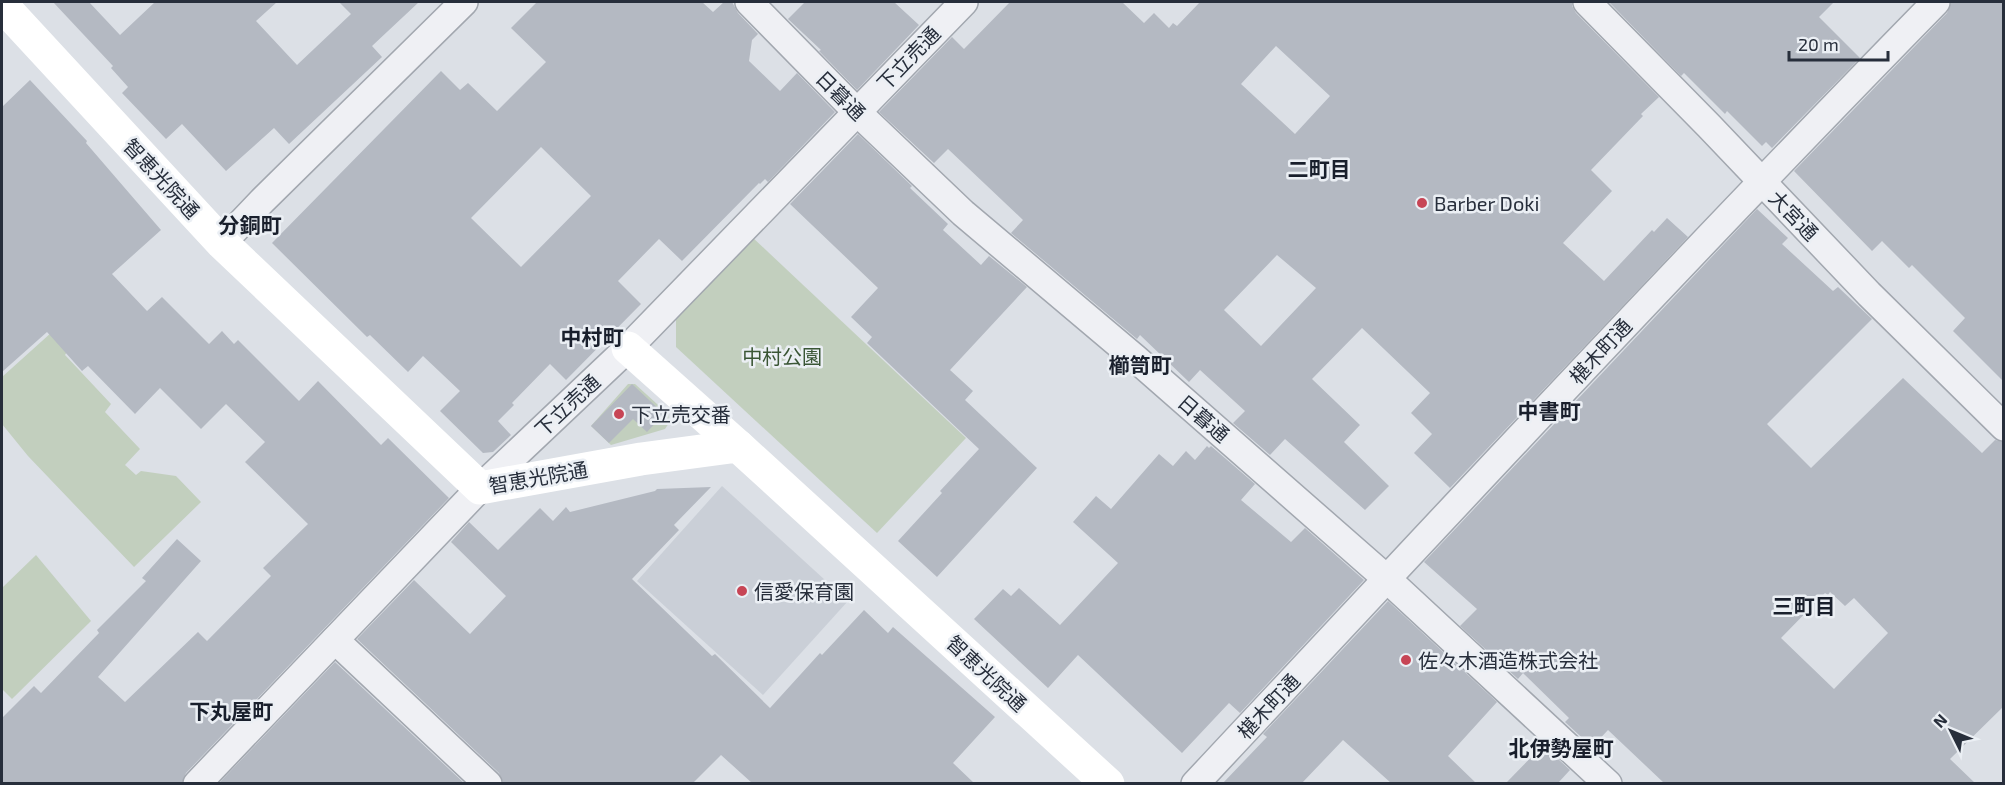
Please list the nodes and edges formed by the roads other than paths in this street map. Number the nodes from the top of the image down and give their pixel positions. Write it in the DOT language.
graph roads {
  1 [pos="464,2"];
  2 [pos="749,2"];
  3 [pos="964,2"];
  4 [pos="1587,2"];
  5 [pos="1936,2"];
  6 [pos="2,5"];
  7 [pos="856,111"];
  8 [pos="1761,181"];
  9 [pos="222,243"];
  10 [pos="628,348"];
  11 [pos="2004,427"];
  12 [pos="738,446"];
  13 [pos="480,488"];
  14 [pos="1387,579"];
  15 [pos="335,640"];
  16 [pos="197,783"];
  17 [pos="488,783"];
  18 [pos="1108,783"];
  19 [pos="1195,783"];
  20 [pos="1608,783"];
  1 -- 9 [label="street"];
  2 -- 7 [label="street, 日暮通"];
  3 -- 7 [label="street, 下立売通"];
  4 -- 8 [label="street, 大宮通"];
  5 -- 8 [label="street, 椹木町通"];
  6 -- 9 [label="street, 智恵光院通"];
  7 -- 10 [label="street, 下立売通"];
  7 -- 14 [label="street, 日暮通"];
  8 -- 11 [label="street, 大宮通"];
  8 -- 14 [label="street, 椹木町通"];
  9 -- 13 [label="street, 智恵光院通"];
  10 -- 12 [label="street"];
  10 -- 13 [label="street, 下立売通"];
  12 -- 13 [label="street, 智恵光院通"];
  12 -- 18 [label="street, 智恵光院通"];
  13 -- 15 [label="street, 下立売通"];
  14 -- 19 [label="street, 椹木町通"];
  14 -- 20 [label="street, 日暮通"];
  15 -- 16 [label="street, 下立売通"];
  15 -- 17 [label="street"];
}
